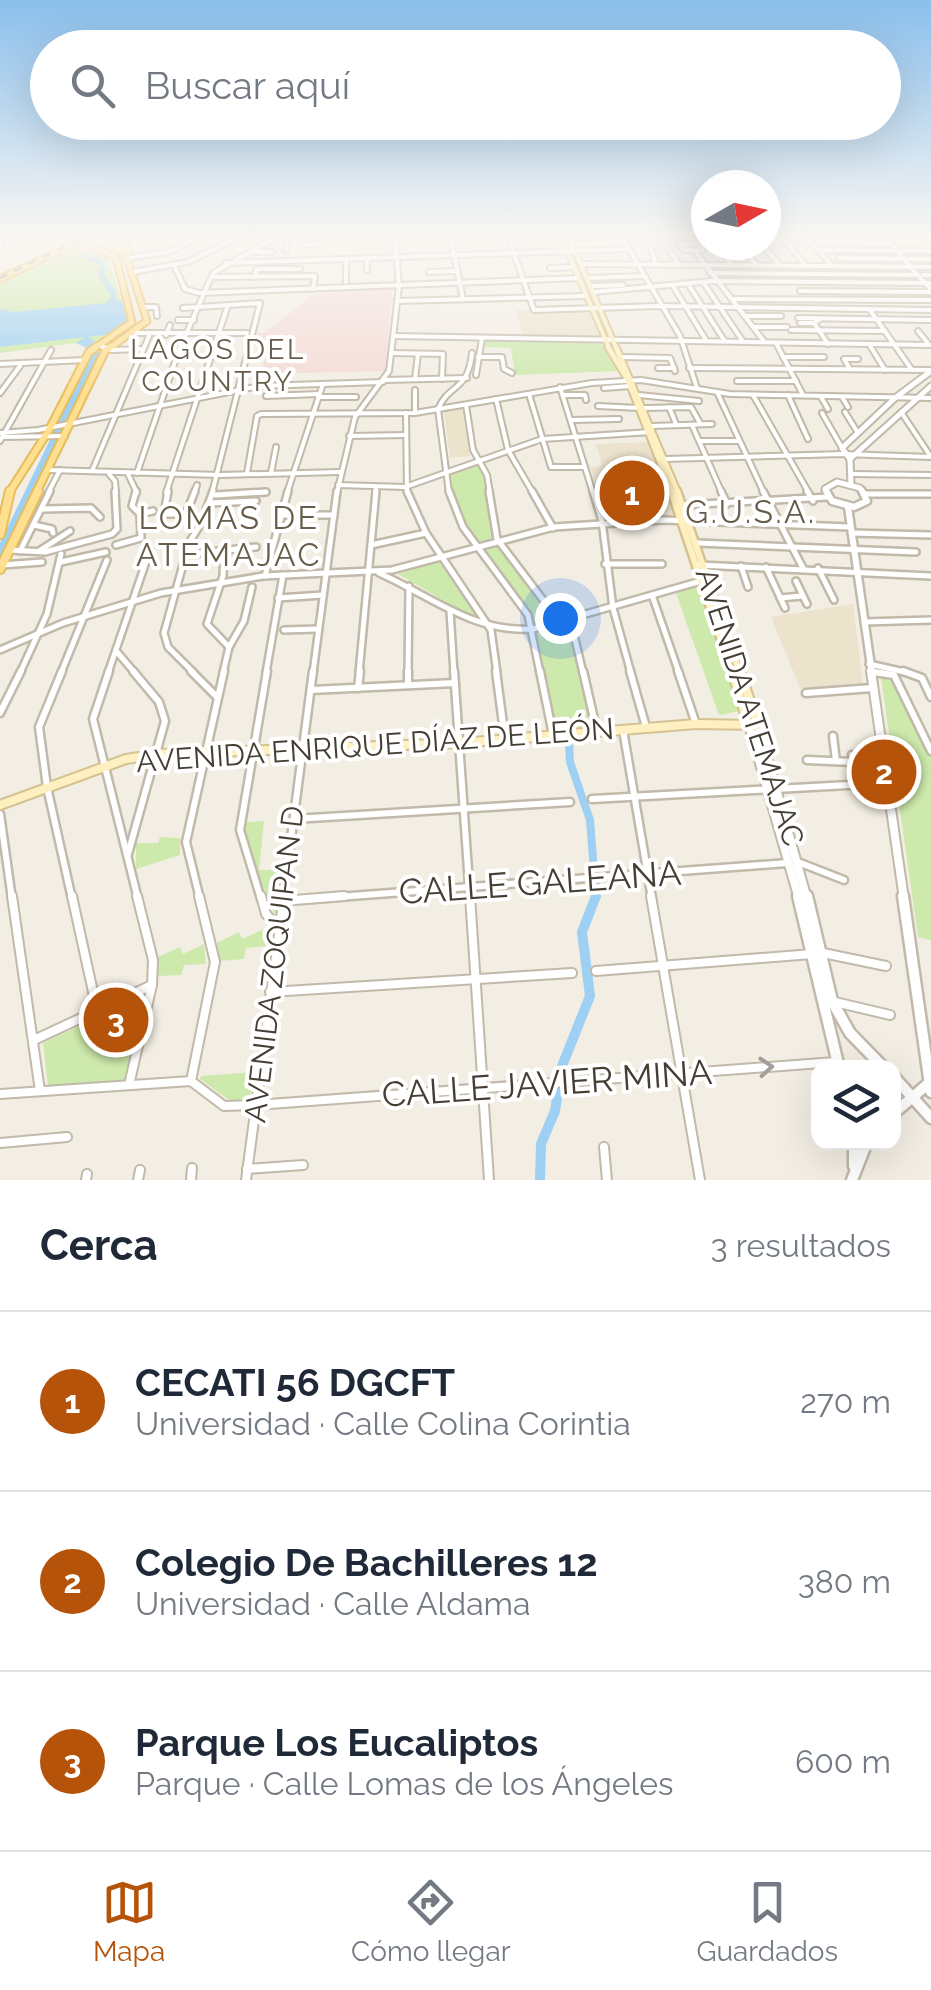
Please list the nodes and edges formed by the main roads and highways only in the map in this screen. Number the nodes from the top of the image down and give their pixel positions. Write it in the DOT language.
graph roads {
  1 [pos="124,289"];
  2 [pos="129,289"];
  3 [pos="139,289"];
  4 [pos="583,289"];
  5 [pos="593,289"];
  6 [pos="140,292"];
  7 [pos="630,382"];
  8 [pos="640,407"];
  9 [pos="652,430"];
  10 [pos="3,521"];
  11 [pos="687,522"];
  12 [pos="0,534"];
  13 [pos="703,565"];
  14 [pos="1,567"];
  15 [pos="753,724"];
  16 [pos="0,805"];
  1 -- 10 [label="main road"];
  2 -- 6 [label="main road"];
  3 -- 6 [label="main road"];
  4 -- 7 [label="main road, AVENIDA ATEMAJAC"];
  5 -- 7 [label="main road, AVENIDA ATEMAJAC"];
  6 -- 14 [label="main road"];
  7 -- 8 [label="main road, AVENIDA ATEMAJAC"];
  7 -- 8 [label="main road, AVENIDA ATEMAJAC"];
  8 -- 9 [label="main road, AVENIDA ATEMAJAC"];
  9 -- 11 [label="main road, AVENIDA ATEMAJAC"];
  9 -- 11 [label="main road, AVENIDA ATEMAJAC"];
  10 -- 12 [label="main road"];
  11 -- 13 [label="main road, AVENIDA ATEMAJAC"];
  11 -- 13 [label="main road, AVENIDA ATEMAJAC"];
  13 -- 15 [label="main road, AVENIDA ATEMAJAC"];
  15 -- 16 [label="main road, AVENIDA ENRIQUE DÍAZ DE LEÓN"];
}
